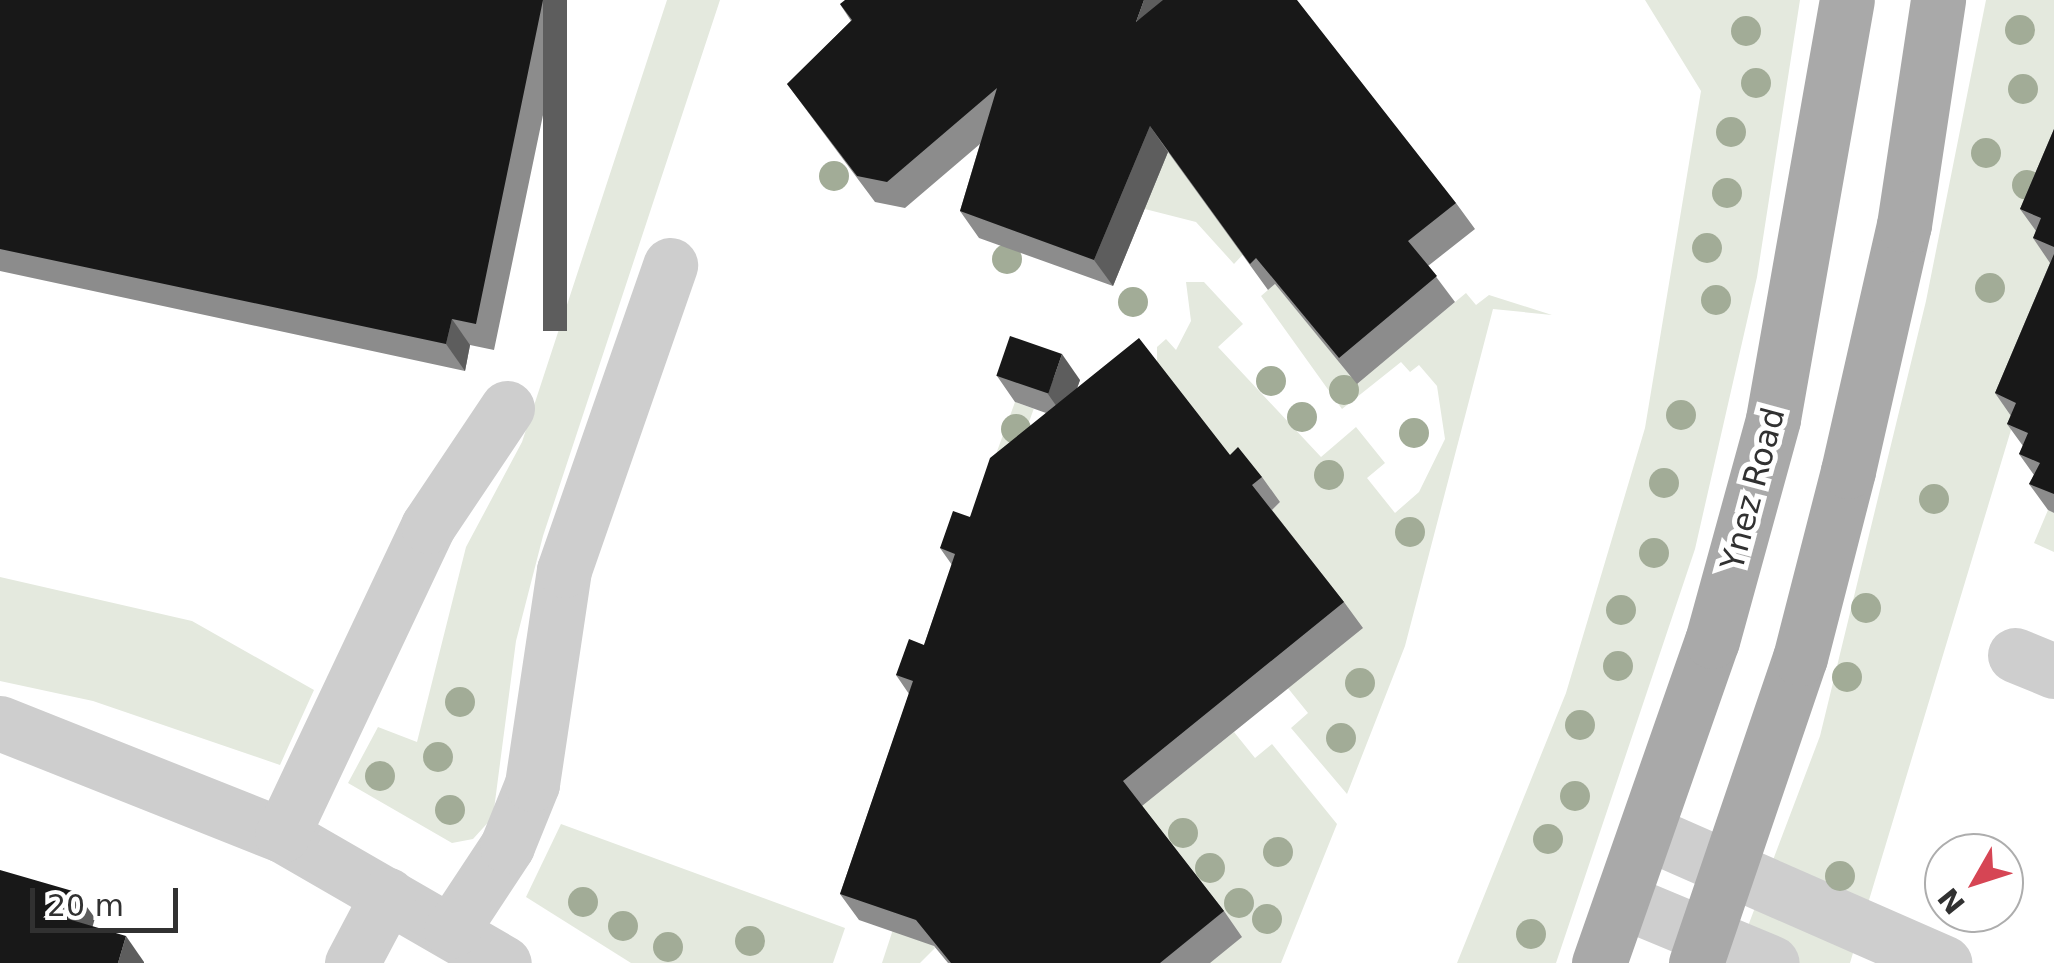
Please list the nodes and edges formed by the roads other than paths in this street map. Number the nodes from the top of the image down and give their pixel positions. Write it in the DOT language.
graph roads {
  1 [pos="1847,0"];
  2 [pos="1938,0"];
  3 [pos="670,266"];
  4 [pos="508,408"];
  5 [pos="0,723"];
  6 [pos="1646,832"];
  7 [pos="282,834"];
  8 [pos="1730,870"];
  9 [pos="388,895"];
  10 [pos="1623,901"];
  11 [pos="451,930"];
  12 [pos="1701,950"];
  13 [pos="352,963"];
  14 [pos="504,963"];
  15 [pos="1599,963"];
  16 [pos="1772,963"];
  17 [pos="1944,963"];
  1 -- 6 [label="main road, Ynez Road"];
  2 -- 8 [label="main road"];
  3 -- 11 [label="street"];
  4 -- 7 [label="street"];
  5 -- 7 [label="street"];
  6 -- 8 [label="street"];
  6 -- 10 [label="main road, Ynez Road"];
  7 -- 9 [label="street"];
  8 -- 12 [label="main road"];
  8 -- 17 [label="street"];
  9 -- 11 [label="street"];
  9 -- 13 [label="street"];
  10 -- 12 [label="street"];
  10 -- 15 [label="main road, Ynez Road"];
  11 -- 14 [label="street"];
  12 -- 16 [label="street"];
}
